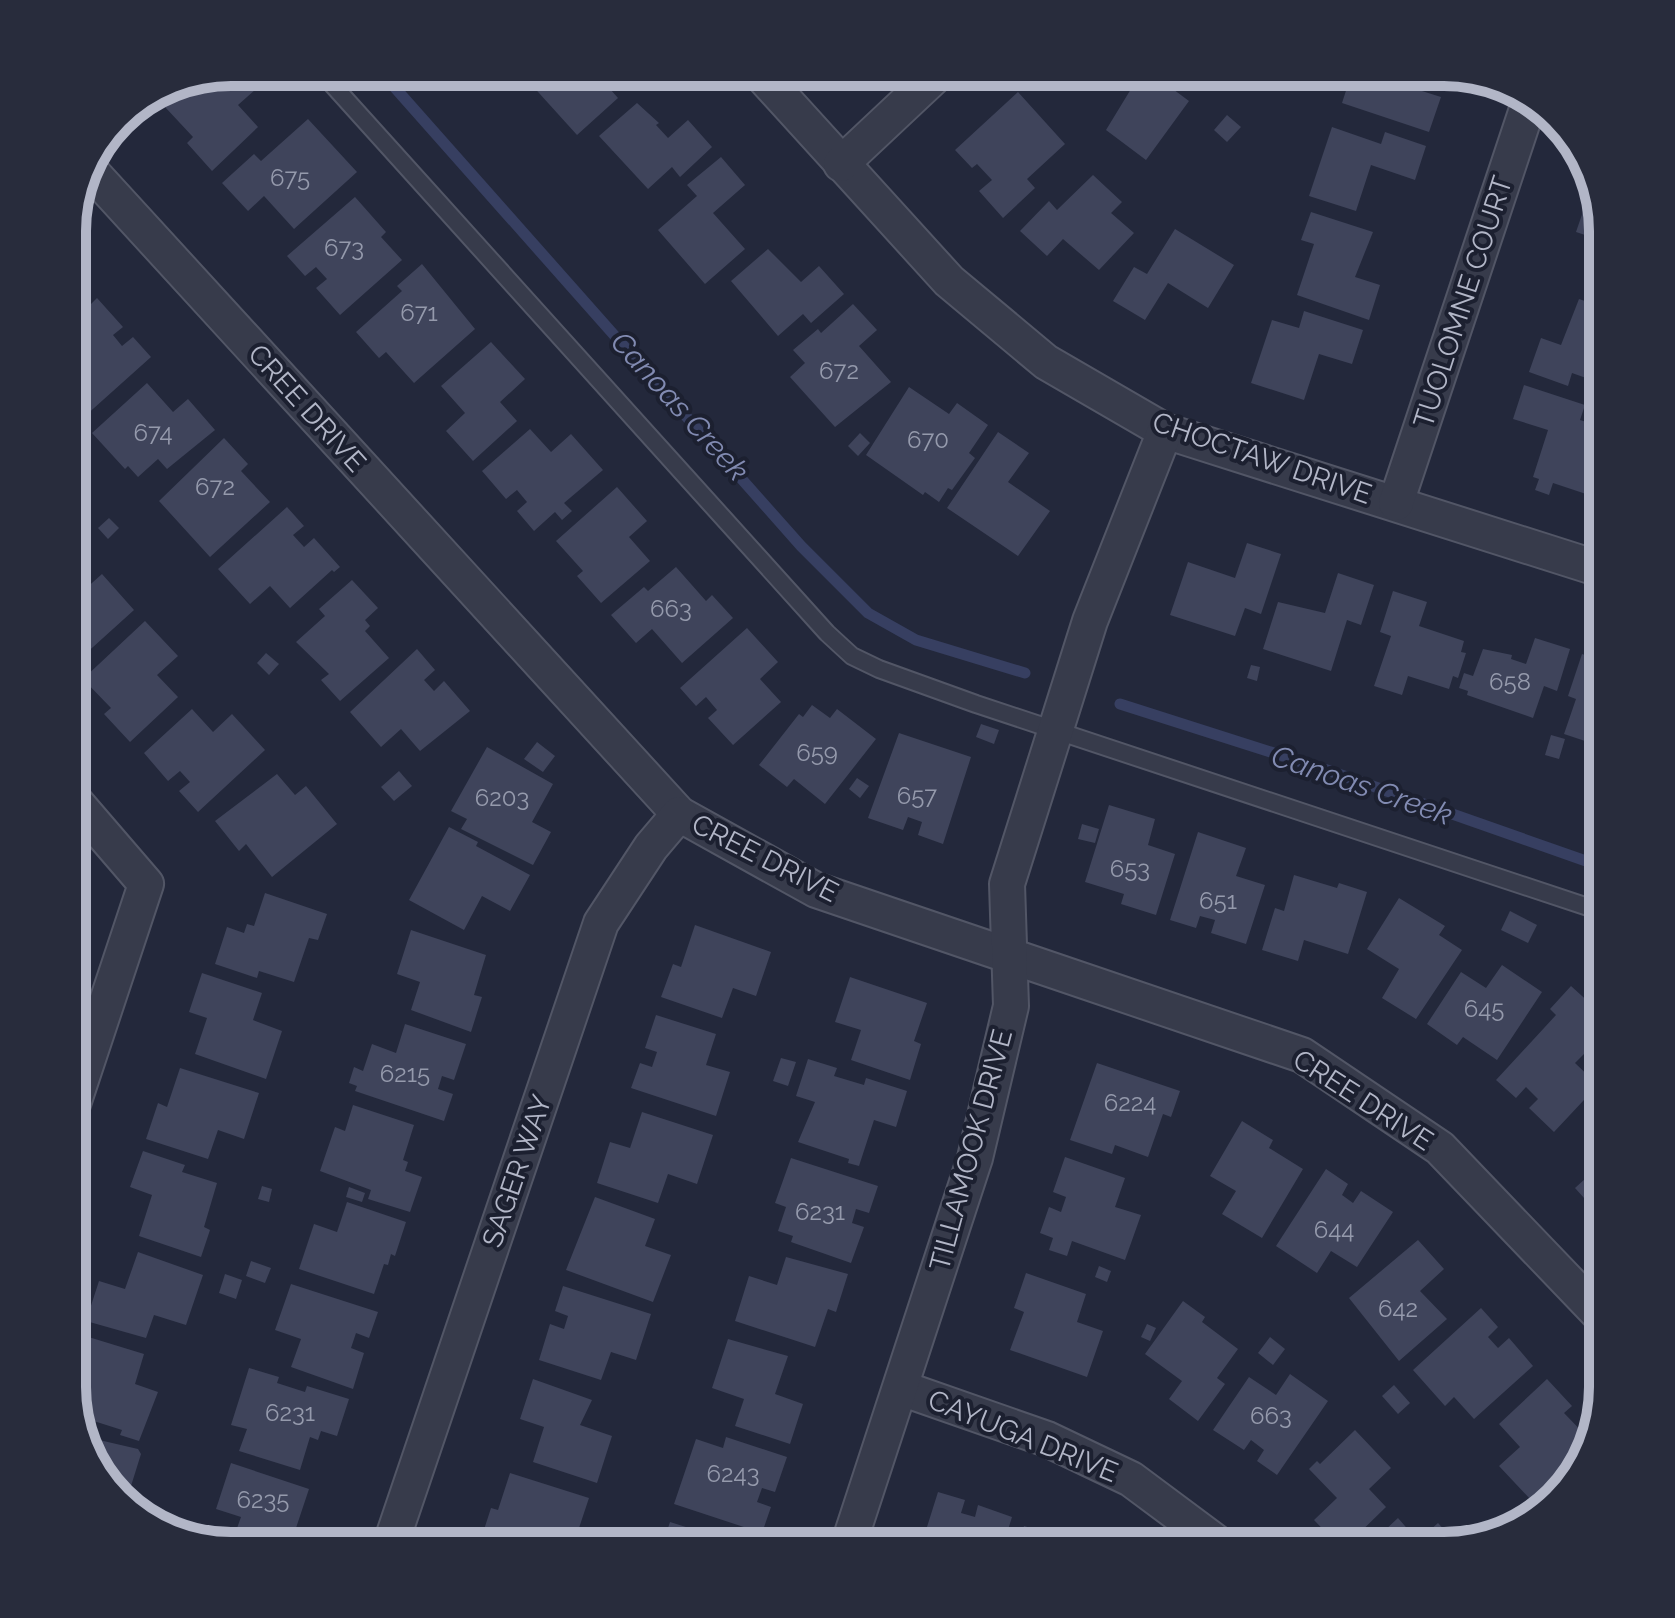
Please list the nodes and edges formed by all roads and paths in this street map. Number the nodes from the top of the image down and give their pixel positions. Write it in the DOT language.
graph roads {
  1 [pos="334,86"];
  2 [pos="771,86"];
  3 [pos="924,86"];
  4 [pos="1526,111"];
  5 [pos="841,164"];
  6 [pos="96,177"];
  7 [pos="1165,431"];
  8 [pos="1396,503"];
  9 [pos="1589,565"];
  10 [pos="1056,730"];
  11 [pos="86,814"];
  12 [pos="679,814"];
  13 [pos="1589,907"];
  14 [pos="1010,956"];
  15 [pos="86,1065"];
  16 [pos="1589,1303"];
  17 [pos="901,1388"];
  18 [pos="395,1532"];
  19 [pos="853,1532"];
  20 [pos="1202,1532"];
  1 -- 10 [label="lane"];
  2 -- 5 [label="street, CHOCTAW DRIVE"];
  3 -- 5 [label="street"];
  4 -- 8 [label="street, TUOLOMNE COURT"];
  5 -- 7 [label="street, CHOCTAW DRIVE"];
  6 -- 12 [label="street, CREE DRIVE"];
  7 -- 8 [label="street, CHOCTAW DRIVE"];
  7 -- 10 [label="street, TILLAMOOK DRIVE"];
  8 -- 9 [label="street, CHOCTAW DRIVE"];
  10 -- 13 [label="lane"];
  10 -- 14 [label="street, TILLAMOOK DRIVE"];
  11 -- 15 [label="street"];
  12 -- 14 [label="street, CREE DRIVE"];
  12 -- 18 [label="street, SAGER WAY"];
  14 -- 16 [label="street, CREE DRIVE"];
  14 -- 17 [label="street, TILLAMOOK DRIVE"];
  17 -- 19 [label="street, TILLAMOOK DRIVE"];
  17 -- 20 [label="street, CAYUGA DRIVE"];
}
